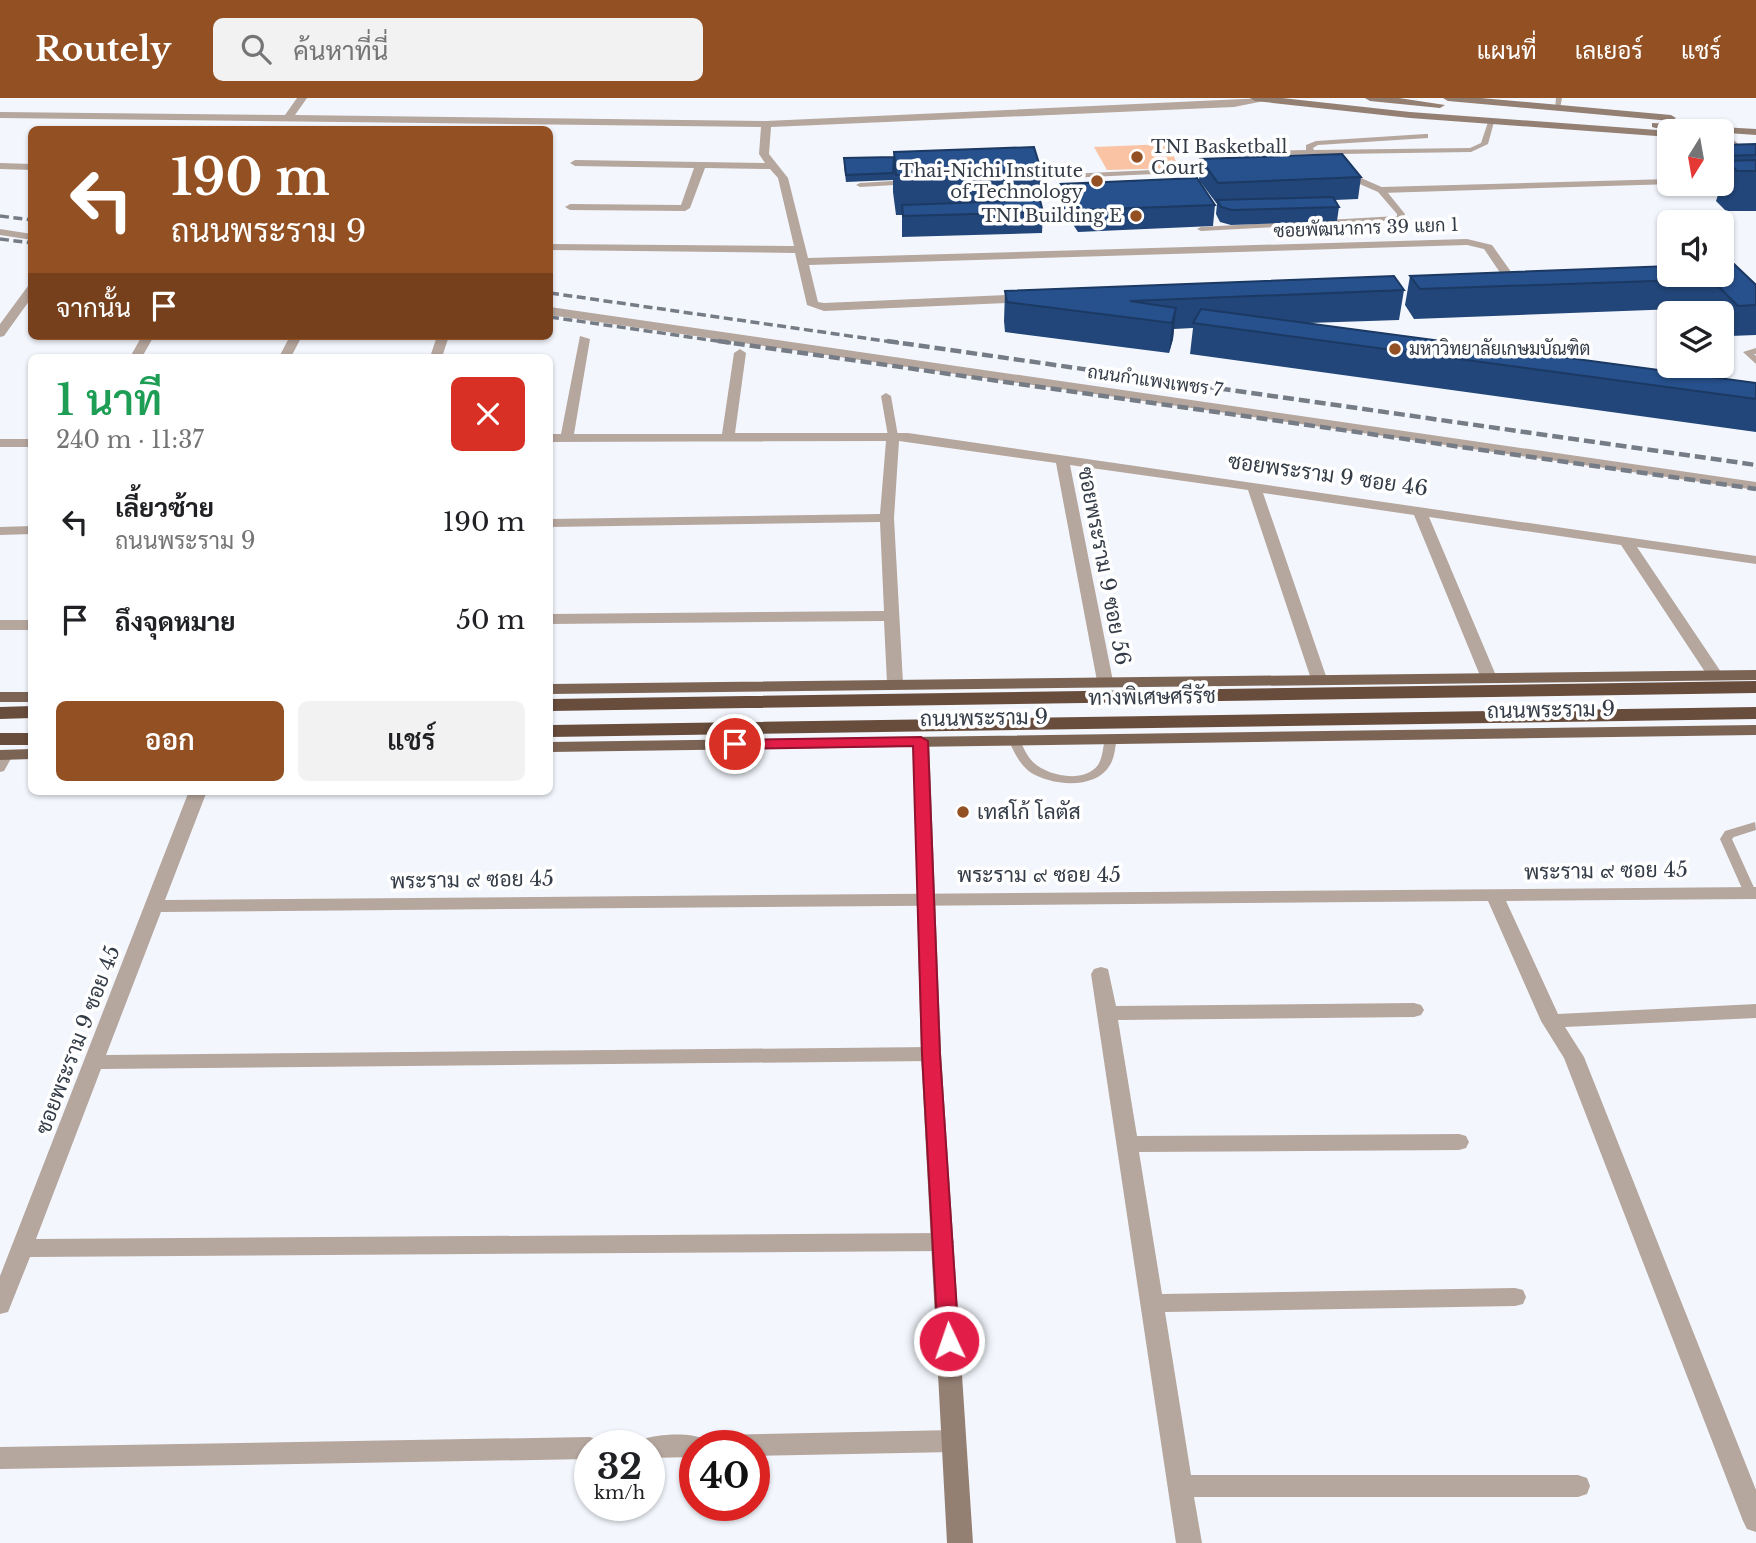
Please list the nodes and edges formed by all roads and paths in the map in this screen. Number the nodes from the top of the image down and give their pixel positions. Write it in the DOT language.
graph roads {
  1 [pos="302,98"];
  2 [pos="1255,98"];
  3 [pos="1318,98"];
  4 [pos="1370,98"];
  5 [pos="1448,98"];
  6 [pos="1261,99"];
  7 [pos="1559,103"];
  8 [pos="0,115"];
  9 [pos="80,116"];
  10 [pos="288,118"];
  11 [pos="1491,122"];
  12 [pos="766,124"];
  13 [pos="504,125"];
  14 [pos="1756,125"];
  15 [pos="71,126"];
  16 [pos="1601,130"];
  17 [pos="1756,132"];
  18 [pos="1657,133"];
  19 [pos="1425,136"];
  20 [pos="1734,139"];
  21 [pos="1756,140"];
  22 [pos="1734,146"];
  23 [pos="1311,153"];
  24 [pos="1334,153"];
  25 [pos="1218,154"];
  26 [pos="575,163"];
  27 [pos="701,164"];
  28 [pos="1342,164"];
  29 [pos="1328,165"];
  30 [pos="1756,165"];
  31 [pos="0,166"];
  32 [pos="773,166"];
  33 [pos="28,167"];
  34 [pos="1231,169"];
  35 [pos="1011,178"];
  36 [pos="915,182"];
  37 [pos="1657,182"];
  38 [pos="860,184"];
  39 [pos="1381,190"];
  40 [pos="570,207"];
  41 [pos="1201,229"];
  42 [pos="0,232"];
  43 [pos="28,236"];
  44 [pos="553,247"];
  45 [pos="802,250"];
  46 [pos="805,262"];
  47 [pos="1481,280"];
  48 [pos="28,294"];
  49 [pos="1048,298"];
  50 [pos="553,312"];
  51 [pos="0,333"];
  52 [pos="584,339"];
  53 [pos="1756,351"];
  54 [pos="740,353"];
  55 [pos="1756,361"];
  56 [pos="886,396"];
  57 [pos="893,436"];
  58 [pos="727,437"];
  59 [pos="553,438"];
  60 [pos="568,438"];
  61 [pos="0,443"];
  62 [pos="28,443"];
  63 [pos="1062,459"];
  64 [pos="1253,485"];
  65 [pos="1756,485"];
  66 [pos="1419,510"];
  67 [pos="887,518"];
  68 [pos="553,523"];
  69 [pos="28,530"];
  70 [pos="0,531"];
  71 [pos="1626,541"];
  72 [pos="1756,560"];
  73 [pos="892,616"];
  74 [pos="553,620"];
  75 [pos="0,625"];
  76 [pos="28,625"];
  77 [pos="1715,675"];
  78 [pos="1756,675"];
  79 [pos="1489,678"];
  80 [pos="1319,679"];
  81 [pos="1105,681"];
  82 [pos="895,683"];
  83 [pos="1756,687"];
  84 [pos="553,689"];
  85 [pos="28,696"];
  86 [pos="0,697"];
  87 [pos="553,705"];
  88 [pos="28,712"];
  89 [pos="0,713"];
  90 [pos="1756,713"];
  91 [pos="1756,730"];
  92 [pos="553,731"];
  93 [pos="1111,738"];
  94 [pos="1014,740"];
  95 [pos="28,741"];
  96 [pos="921,741"];
  97 [pos="553,747"];
  98 [pos="2,754"];
  99 [pos="28,754"];
  100 [pos="196,795"];
  101 [pos="1755,826"];
  102 [pos="1753,892"];
  103 [pos="1494,895"];
  104 [pos="924,898"];
  105 [pos="154,906"];
  106 [pos="1101,974"];
  107 [pos="1414,1010"];
  108 [pos="1756,1011"];
  109 [pos="1109,1013"];
  110 [pos="1551,1021"];
  111 [pos="931,1054"];
  112 [pos="94,1062"];
  113 [pos="1459,1142"];
  114 [pos="1130,1143"];
  115 [pos="943,1242"];
  116 [pos="22,1248"];
  117 [pos="1515,1297"];
  118 [pos="1151,1303"];
  119 [pos="0,1305"];
  120 [pos="954,1441"];
  121 [pos="770,1445"];
  122 [pos="574,1448"];
  123 [pos="0,1458"];
  124 [pos="1182,1486"];
  125 [pos="1578,1486"];
  126 [pos="1756,1521"];
  127 [pos="960,1543"];
  128 [pos="1189,1543"];
  1 -- 10 [label="street"];
  2 -- 6 [label="main road"];
  3 -- 16 [label="main road"];
  4 -- 17 [label="main road"];
  5 -- 7 [label="main road"];
  6 -- 11 [label="main road"];
  6 -- 12 [label="street"];
  7 -- 14 [label="main road"];
  8 -- 9 [label="street"];
  9 -- 10 [label="street"];
  9 -- 15 [label="street"];
  10 -- 13 [label="street"];
  11 -- 16 [label="main road"];
  11 -- 24 [label="lane"];
  12 -- 13 [label="street"];
  12 -- 32 [label="street"];
  16 -- 18 [label="main road"];
  19 -- 23 [label="lane"];
  20 -- 21 [label="main road"];
  22 -- 30 [label="street"];
  23 -- 24 [label="lane"];
  23 -- 25 [label="lane"];
  24 -- 28 [label="lane"];
  26 -- 27 [label="street"];
  27 -- 32 [label="street"];
  27 -- 40 [label="street"];
  28 -- 29 [label="lane"];
  28 -- 39 [label="lane"];
  31 -- 33 [label="street"];
  32 -- 45 [label="street"];
  34 -- 35 [label="lane"];
  36 -- 38 [label="lane"];
  37 -- 39 [label="street"];
  39 -- 41 [label="lane"];
  42 -- 43 [label="street"];
  44 -- 45 [label="street"];
  45 -- 46 [label="street"];
  46 -- 47 [label="street, ซอยพัฒนาการ 39 แยก 1"];
  46 -- 49 [label="street"];
  48 -- 51 [label="street"];
  50 -- 65 [label="street, ถนนกำแพงเพชร 7"];
  52 -- 60 [label="street"];
  53 -- 55 [label="lane"];
  54 -- 58 [label="street"];
  56 -- 57 [label="lane"];
  57 -- 58 [label="street, ซอยพระราม 9 ซอย 46"];
  57 -- 63 [label="street, ซอยพระราม 9 ซอย 46"];
  57 -- 67 [label="street"];
  58 -- 60 [label="street, ซอยพระราม 9 ซอย 46"];
  59 -- 60 [label="street, ซอยพระราม 9 ซอย 46"];
  61 -- 62 [label="street"];
  63 -- 64 [label="street, ซอยพระราม 9 ซอย 46"];
  63 -- 81 [label="street, ซอยพระราม 9 ซอย 56"];
  64 -- 66 [label="street, ซอยพระราม 9 ซอย 46"];
  64 -- 80 [label="street"];
  66 -- 71 [label="street, ซอยพระราม 9 ซอย 46"];
  66 -- 79 [label="street"];
  67 -- 68 [label="street"];
  67 -- 73 [label="street"];
  69 -- 70 [label="street"];
  71 -- 72 [label="street, ซอยพระราม 9 ซอย 46"];
  71 -- 77 [label="street"];
  73 -- 74 [label="street"];
  73 -- 82 [label="street"];
  75 -- 76 [label="street"];
  77 -- 78 [label="main road, ถนนพระราม 9"];
  77 -- 79 [label="main road, ถนนพระราม 9"];
  79 -- 80 [label="main road, ถนนพระราม 9"];
  80 -- 81 [label="main road, ถนนพระราม 9"];
  81 -- 82 [label="main road, ถนนพระราม 9"];
  82 -- 84 [label="main road, ถนนพระราม 9"];
  83 -- 87 [label="highway, ทางพิเศษศรีรัช"];
  85 -- 86 [label="main road"];
  88 -- 89 [label="highway"];
  90 -- 92 [label="highway, ทางพิเศษศรีรัช"];
  91 -- 93 [label="main road, ถนนพระราม 9"];
  93 -- 94 [label="main road, ถนนพระราม 9"];
  93 -- 94 [label="lane"];
  94 -- 96 [label="main road, ถนนพระราม 9"];
  95 -- 98 [label="highway"];
  96 -- 97 [label="main road, ถนนพระราม 9"];
  96 -- 104 [label="main road"];
  98 -- 99 [label="main road"];
  100 -- 105 [label="street, ซอยพระราม 9 ซอย 45"];
  101 -- 102 [label="lane"];
  102 -- 103 [label="street, พระราม ๙ ซอย 45"];
  103 -- 104 [label="street, พระราม ๙ ซอย 45"];
  103 -- 110 [label="street"];
  104 -- 105 [label="street, พระราม ๙ ซอย 45"];
  104 -- 111 [label="main road"];
  105 -- 112 [label="street, ซอยพระราม 9 ซอย 45"];
  106 -- 109 [label="street"];
  107 -- 109 [label="street"];
  108 -- 110 [label="street"];
  109 -- 114 [label="street"];
  110 -- 126 [label="street"];
  111 -- 112 [label="street"];
  111 -- 115 [label="main road"];
  112 -- 116 [label="street, ซอยพระราม 9 ซอย 45"];
  113 -- 114 [label="street"];
  114 -- 118 [label="street"];
  115 -- 116 [label="street"];
  115 -- 120 [label="main road"];
  116 -- 119 [label="street, ซอยพระราม 9 ซอย 45"];
  117 -- 118 [label="street"];
  118 -- 124 [label="street"];
  120 -- 121 [label="street"];
  120 -- 127 [label="main road"];
  122 -- 123 [label="street"];
  124 -- 125 [label="street"];
  124 -- 128 [label="street"];
}
